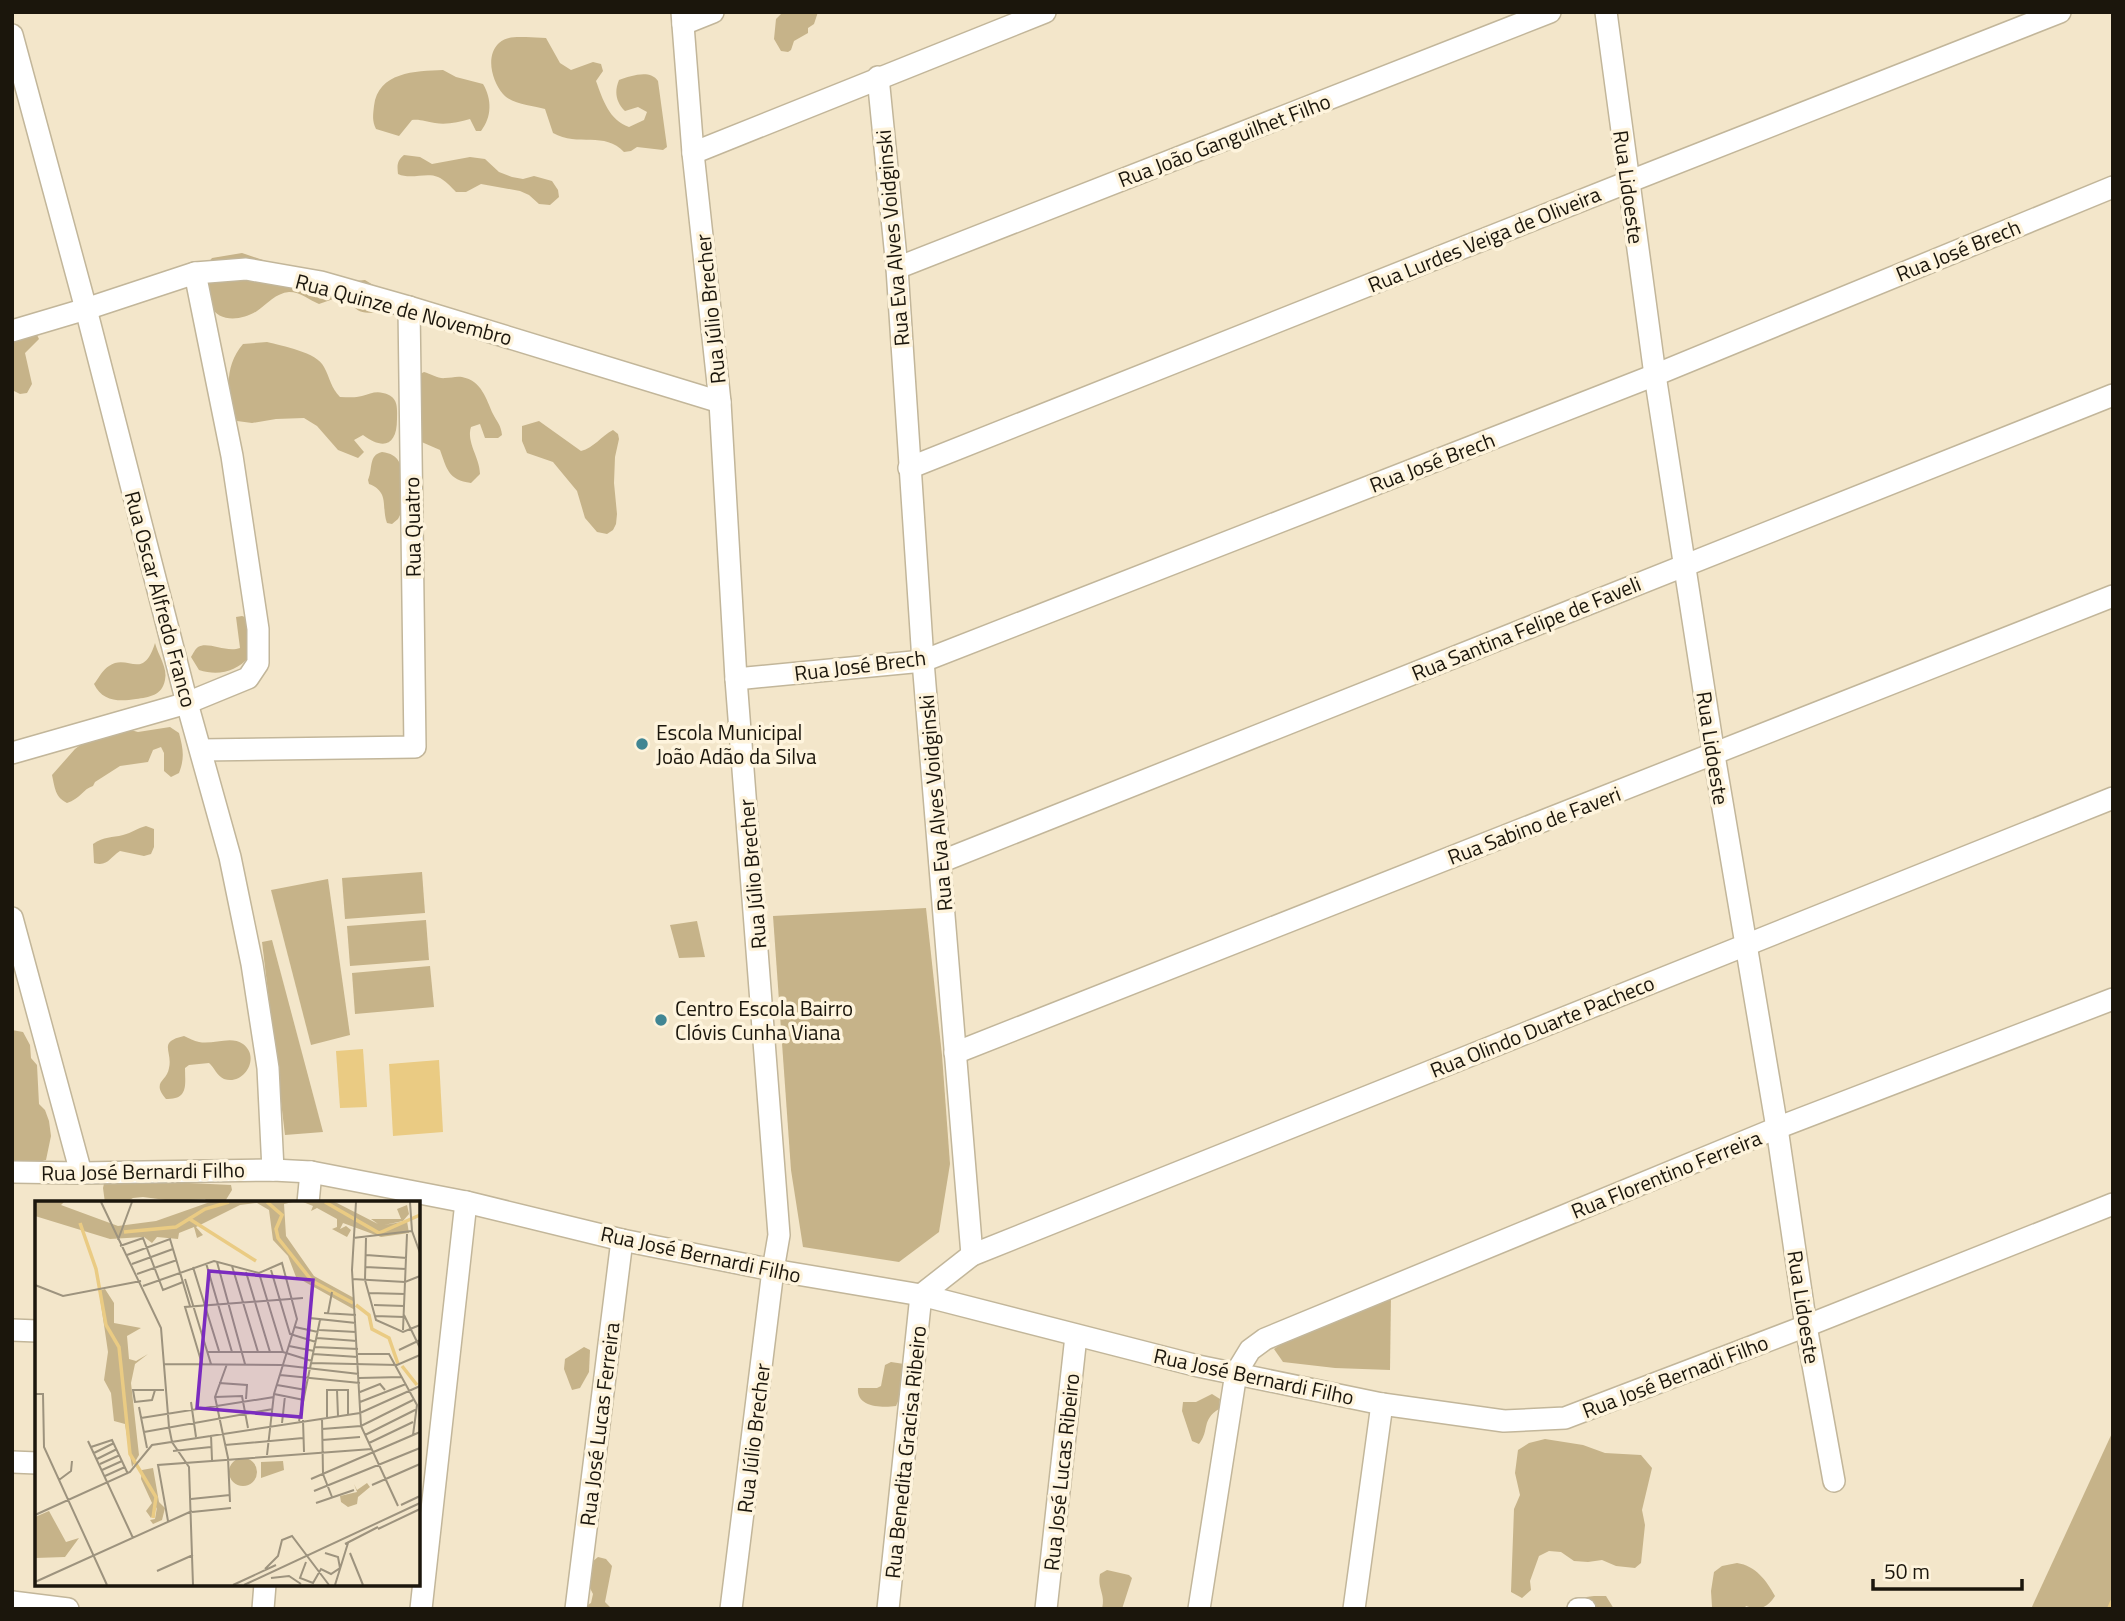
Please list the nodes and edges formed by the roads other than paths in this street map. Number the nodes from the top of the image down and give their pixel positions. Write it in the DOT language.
graph roads {
  1 [pos="713,12"];
  2 [pos="1045,12"];
  3 [pos="1550,12"];
  4 [pos="1606,12"];
  5 [pos="2060,12"];
  6 [pos="682,18"];
  7 [pos="12,35"];
  8 [pos="878,78"];
  9 [pos="693,153"];
  10 [pos="1628,182"];
  11 [pos="2113,187"];
  12 [pos="897,268"];
  13 [pos="195,273"];
  14 [pos="409,306"];
  15 [pos="86,309"];
  16 [pos="12,331"];
  17 [pos="1655,375"];
  18 [pos="2113,395"];
  19 [pos="720,402"];
  20 [pos="909,468"];
  21 [pos="1685,565"];
  22 [pos="2113,596"];
  23 [pos="923,661"];
  24 [pos="736,678"];
  25 [pos="187,703"];
  26 [pos="201,750"];
  27 [pos="12,753"];
  28 [pos="1714,755"];
  29 [pos="2113,798"];
  30 [pos="940,862"];
  31 [pos="12,918"];
  32 [pos="1746,943"];
  33 [pos="2113,999"];
  34 [pos="955,1053"];
  35 [pos="1777,1128"];
  36 [pos="273,1170"];
  37 [pos="12,1172"];
  38 [pos="311,1172"];
  39 [pos="81,1173"];
  40 [pos="308,1201"];
  41 [pos="466,1202"];
  42 [pos="2113,1204"];
  43 [pos="622,1240"];
  44 [pos="972,1255"];
  45 [pos="773,1270"];
  46 [pos="921,1295"];
  47 [pos="1806,1326"];
  48 [pos="12,1330"];
  49 [pos="35,1331"];
  50 [pos="1076,1336"];
  51 [pos="1236,1373"];
  52 [pos="1382,1404"];
  53 [pos="12,1462"];
  54 [pos="35,1463"];
  55 [pos="1834,1481"];
  56 [pos="265,1586"];
  57 [pos="12,1602"];
  58 [pos="68,1609"];
  59 [pos="263,1609"];
  60 [pos="421,1609"];
  61 [pos="576,1609"];
  62 [pos="732,1609"];
  63 [pos="888,1609"];
  64 [pos="1046,1609"];
  65 [pos="1199,1609"];
  66 [pos="1354,1609"];
  67 [pos="1578,1609"];
  68 [pos="1586,1609"];
  1 -- 6 [label="street"];
  2 -- 8 [label="street"];
  3 -- 12 [label="street, Rua João Ganguilhet Filho"];
  4 -- 10 [label="street, Rua Lidoeste"];
  5 -- 10 [label="street, Rua Lurdes Veiga de Oliveira"];
  6 -- 9 [label="street, Rua Júlio Brecher"];
  7 -- 15 [label="street, Rua Oscar Alfredo Franco"];
  8 -- 9 [label="street"];
  8 -- 12 [label="street, Rua Eva Alves Voidginski"];
  9 -- 19 [label="street, Rua Júlio Brecher"];
  10 -- 17 [label="street, Rua Lidoeste"];
  10 -- 20 [label="street, Rua Lurdes Veiga de Oliveira"];
  11 -- 17 [label="street, Rua José Brech"];
  12 -- 20 [label="street, Rua Eva Alves Voidginski"];
  13 -- 14 [label="street, Rua Quinze de Novembro"];
  13 -- 15 [label="street, Rua Quinze de Novembro"];
  13 -- 25 [label="street"];
  14 -- 19 [label="street, Rua Quinze de Novembro"];
  14 -- 26 [label="street, Rua Quatro"];
  15 -- 16 [label="street, Rua Quinze de Novembro"];
  15 -- 25 [label="street, Rua Oscar Alfredo Franco"];
  17 -- 21 [label="street, Rua Lidoeste"];
  17 -- 23 [label="street, Rua José Brech"];
  18 -- 21 [label="street, Rua Santina Felipe de Faveli"];
  19 -- 24 [label="street, Rua Júlio Brecher"];
  20 -- 23 [label="street, Rua Eva Alves Voidginski"];
  21 -- 28 [label="street, Rua Lidoeste"];
  21 -- 30 [label="street, Rua Santina Felipe de Faveli"];
  22 -- 28 [label="street, Rua Sabino de Faveri"];
  23 -- 24 [label="street, Rua José Brech"];
  23 -- 30 [label="street, Rua Eva Alves Voidginski"];
  24 -- 45 [label="street, Rua Júlio Brecher"];
  25 -- 26 [label="street, Rua Oscar Alfredo Franco"];
  25 -- 27 [label="street"];
  26 -- 36 [label="street, Rua Oscar Alfredo Franco"];
  28 -- 32 [label="street, Rua Lidoeste"];
  28 -- 34 [label="street, Rua Sabino de Faveri"];
  29 -- 32 [label="street, Rua Olindo Duarte Pacheco"];
  30 -- 34 [label="street, Rua Eva Alves Voidginski"];
  31 -- 39 [label="street"];
  32 -- 35 [label="street, Rua Lidoeste"];
  32 -- 44 [label="street, Rua Olindo Duarte Pacheco"];
  33 -- 35 [label="street, Rua Florentino Ferreira"];
  34 -- 44 [label="street, Rua Eva Alves Voidginski"];
  35 -- 47 [label="street, Rua Lidoeste"];
  35 -- 51 [label="street, Rua Florentino Ferreira"];
  36 -- 38 [label="street, Rua José Bernardi Filho"];
  36 -- 39 [label="street, Rua José Bernardi Filho"];
  37 -- 39 [label="street, Rua José Bernardi Filho"];
  38 -- 40 [label="street"];
  38 -- 41 [label="street, Rua José Bernardi Filho"];
  41 -- 43 [label="street, Rua José Bernardi Filho"];
  41 -- 60 [label="street"];
  42 -- 47 [label="street, Rua José Bernadi Filho"];
  43 -- 45 [label="street, Rua José Bernardi Filho"];
  43 -- 61 [label="street, Rua José Lucas Ferreira"];
  44 -- 46 [label="street"];
  45 -- 46 [label="street, Rua José Bernardi Filho"];
  45 -- 62 [label="street, Rua Júlio Brecher"];
  46 -- 50 [label="street, Rua José Bernardi Filho"];
  46 -- 63 [label="street, Rua Benedita Gracisa Ribeiro"];
  47 -- 52 [label="street, Rua José Bernadi Filho"];
  47 -- 55 [label="street, Rua Lidoeste"];
  48 -- 49 [label="street"];
  50 -- 51 [label="street, Rua José Bernardi Filho"];
  50 -- 64 [label="street, Rua José Lucas Ribeiro"];
  51 -- 52 [label="street, Rua José Bernardi Filho"];
  51 -- 65 [label="street"];
  52 -- 66 [label="street"];
  53 -- 54 [label="street"];
  56 -- 59 [label="street"];
  57 -- 58 [label="street"];
  67 -- 68 [label="street"];
}
